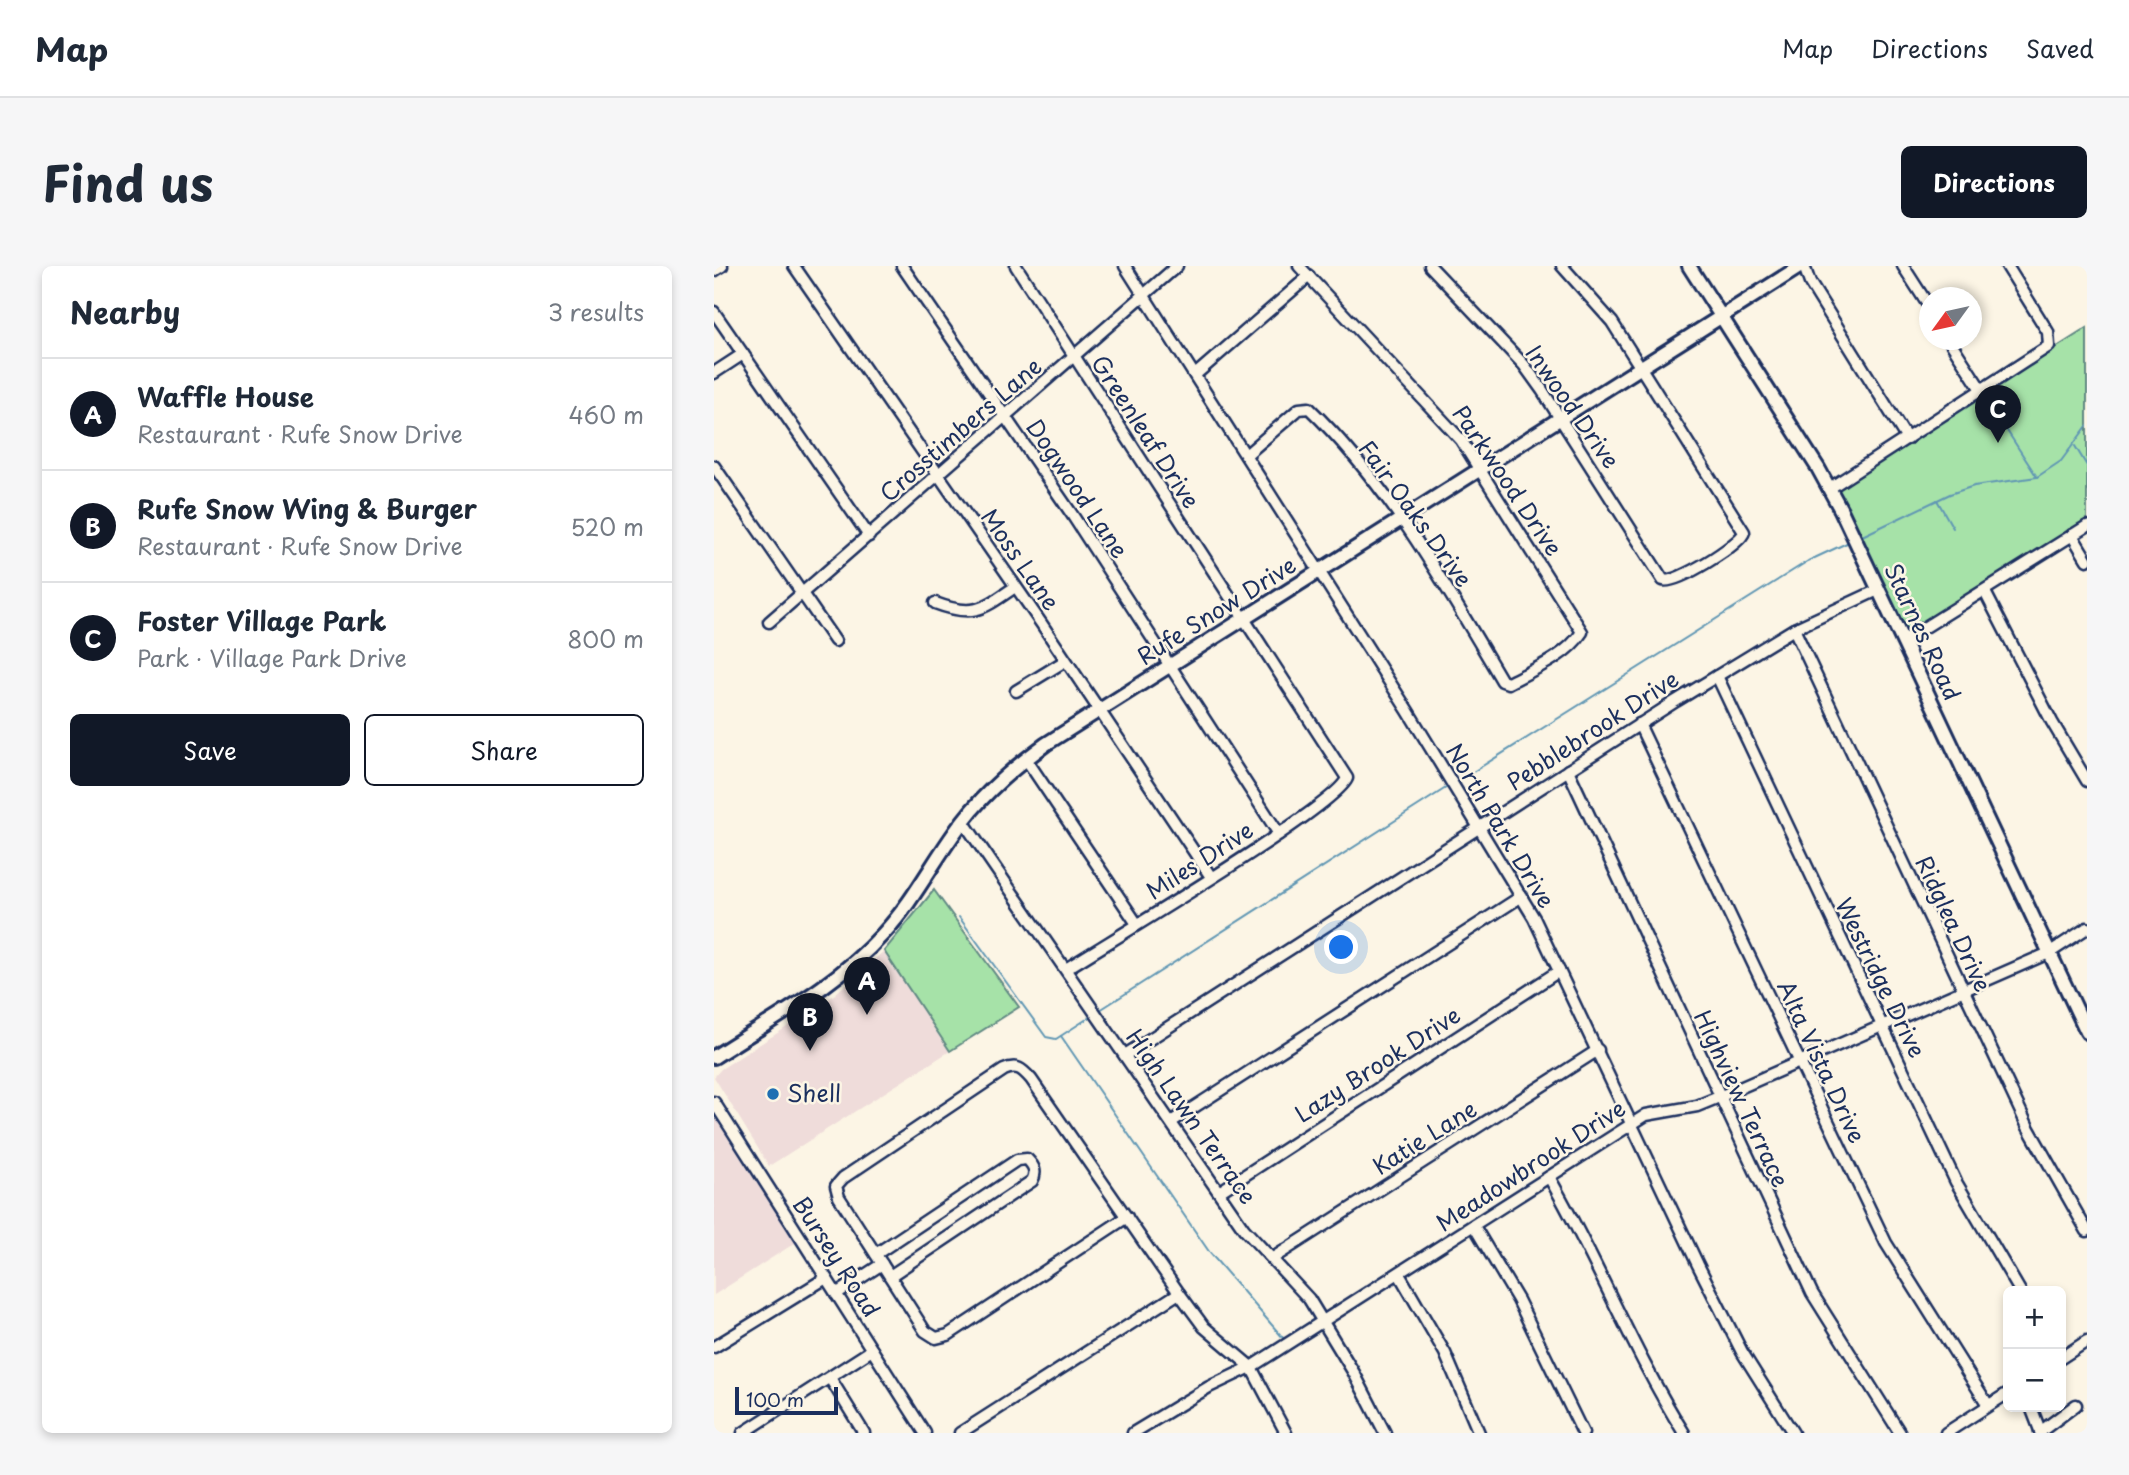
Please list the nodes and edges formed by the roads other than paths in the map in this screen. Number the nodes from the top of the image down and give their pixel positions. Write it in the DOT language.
graph roads {
  1 [pos="722,266"];
  2 [pos="794,266"];
  3 [pos="902,266"];
  4 [pos="1016,266"];
  5 [pos="1125,266"];
  6 [pos="1177,266"];
  7 [pos="1299,266"];
  8 [pos="1430,266"];
  9 [pos="1562,266"];
  10 [pos="1689,266"];
  11 [pos="1802,266"];
  12 [pos="1903,266"];
  13 [pos="2007,266"];
  14 [pos="714,271"];
  15 [pos="1309,276"];
  16 [pos="1919,291"];
  17 [pos="1144,296"];
  18 [pos="714,312"];
  19 [pos="1723,316"];
  20 [pos="1956,350"];
  21 [pos="743,354"];
  22 [pos="1074,357"];
  23 [pos="1641,367"];
  24 [pos="714,373"];
  25 [pos="1195,374"];
  26 [pos="1982,391"];
  27 [pos="1006,417"];
  28 [pos="1560,418"];
  29 [pos="1907,439"];
  30 [pos="1246,455"];
  31 [pos="714,466"];
  32 [pos="1480,469"];
  33 [pos="938,475"];
  34 [pos="1830,488"];
  35 [pos="1401,520"];
  36 [pos="2087,526"];
  37 [pos="2072,535"];
  38 [pos="869,536"];
  39 [pos="2087,560"];
  40 [pos="1320,571"];
  41 [pos="1015,587"];
  42 [pos="1878,590"];
  43 [pos="1985,592"];
  44 [pos="802,593"];
  45 [pos="935,603"];
  46 [pos="1242,620"];
  47 [pos="769,622"];
  48 [pos="1794,629"];
  49 [pos="835,641"];
  50 [pos="1903,641"];
  51 [pos="1065,660"];
  52 [pos="1170,666"];
  53 [pos="1717,676"];
  54 [pos="1502,681"];
  55 [pos="1016,691"];
  56 [pos="1098,710"];
  57 [pos="1639,724"];
  58 [pos="1026,759"];
  59 [pos="1569,770"];
  60 [pos="1347,778"];
  61 [pos="2087,781"];
  62 [pos="963,821"];
  63 [pos="1479,827"];
  64 [pos="1279,834"];
  65 [pos="1211,877"];
  66 [pos="1522,897"];
  67 [pos="1138,924"];
  68 [pos="2087,928"];
  69 [pos="2049,953"];
  70 [pos="1066,969"];
  71 [pos="1559,971"];
  72 [pos="1963,990"];
  73 [pos="1882,1027"];
  74 [pos="2087,1032"];
  75 [pos="1598,1050"];
  76 [pos="1125,1055"];
  77 [pos="714,1057"];
  78 [pos="1800,1062"];
  79 [pos="1719,1097"];
  80 [pos="714,1102"];
  81 [pos="1171,1122"];
  82 [pos="1632,1124"];
  83 [pos="1549,1177"];
  84 [pos="1219,1192"];
  85 [pos="1127,1217"];
  86 [pos="1474,1226"];
  87 [pos="2087,1231"];
  88 [pos="876,1254"];
  89 [pos="1273,1258"];
  90 [pos="882,1264"];
  91 [pos="1399,1274"];
  92 [pos="890,1276"];
  93 [pos="826,1278"];
  94 [pos="2017,1286"];
  95 [pos="1180,1293"];
  96 [pos="836,1294"];
  97 [pos="1323,1323"];
  98 [pos="2087,1341"];
  99 [pos="714,1347"];
  100 [pos="872,1350"];
  101 [pos="2066,1353"];
  102 [pos="1251,1367"];
  103 [pos="830,1378"];
  104 [pos="2003,1395"];
  105 [pos="1988,1405"];
  106 [pos="2076,1405"];
  107 [pos="2033,1412"];
  108 [pos="743,1433"];
  109 [pos="864,1433"];
  110 [pos="925,1433"];
  111 [pos="960,1433"];
  112 [pos="1133,1433"];
  113 [pos="1286,1433"];
  114 [pos="1385,1433"];
  115 [pos="1479,1433"];
  116 [pos="1583,1433"];
  117 [pos="1684,1433"];
  118 [pos="1793,1433"];
  119 [pos="1900,1433"];
  120 [pos="1946,1433"];
  121 [pos="2041,1433"];
  1 -- 14 [label="street"];
  2 -- 33 [label="street, Moss Lane"];
  3 -- 27 [label="street, Dogwood Lane"];
  4 -- 22 [label="street, Greenleaf Drive"];
  5 -- 17 [label="street, North Park Drive"];
  6 -- 17 [label="street, Crosstimbers Lane"];
  7 -- 15 [label="street, Parkwood Drive"];
  8 -- 28 [label="street, Inwood Drive"];
  9 -- 23 [label="street"];
  10 -- 19 [label="main road, Starnes Road"];
  11 -- 19 [label="main road, Rufe Snow Drive"];
  11 -- 29 [label="street"];
  12 -- 16 [label="street"];
  13 -- 26 [label="street"];
  15 -- 25 [label="street"];
  15 -- 32 [label="street, Parkwood Drive"];
  17 -- 22 [label="street, Crosstimbers Lane"];
  17 -- 25 [label="street, North Park Drive"];
  18 -- 21 [label="street"];
  19 -- 23 [label="main road, Rufe Snow Drive"];
  19 -- 34 [label="main road, Starnes Road"];
  20 -- 26 [label="street"];
  21 -- 24 [label="street"];
  21 -- 38 [label="street"];
  22 -- 27 [label="street, Crosstimbers Lane"];
  22 -- 46 [label="street, Greenleaf Drive"];
  23 -- 28 [label="main road, Rufe Snow Drive"];
  23 -- 28 [label="street, Inwood Drive"];
  25 -- 30 [label="street, North Park Drive"];
  26 -- 29 [label="street"];
  27 -- 33 [label="street, Crosstimbers Lane"];
  27 -- 52 [label="street, Dogwood Lane"];
  28 -- 32 [label="main road, Rufe Snow Drive"];
  29 -- 34 [label="street"];
  30 -- 35 [label="street, Fair Oaks Drive"];
  30 -- 40 [label="street, North Park Drive"];
  31 -- 44 [label="street"];
  32 -- 35 [label="main road, Rufe Snow Drive"];
  32 -- 54 [label="street, Parkwood Drive"];
  33 -- 38 [label="street, Crosstimbers Lane"];
  33 -- 41 [label="street, Moss Lane"];
  34 -- 42 [label="main road, Starnes Road"];
  35 -- 40 [label="main road, Rufe Snow Drive"];
  35 -- 54 [label="street, Fair Oaks Drive"];
  36 -- 37 [label="street"];
  37 -- 39 [label="street"];
  37 -- 43 [label="street"];
  38 -- 44 [label="street, Crosstimbers Lane"];
  40 -- 46 [label="main road, Rufe Snow Drive"];
  40 -- 63 [label="street, North Park Drive"];
  41 -- 45 [label="street"];
  41 -- 51 [label="street, Moss Lane"];
  42 -- 48 [label="street, Pebblebrook Drive"];
  42 -- 50 [label="main road, Starnes Road"];
  43 -- 50 [label="street"];
  43 -- 61 [label="street"];
  44 -- 47 [label="street, Crosstimbers Lane"];
  44 -- 49 [label="street"];
  46 -- 52 [label="main road, Rufe Snow Drive"];
  46 -- 60 [label="street, Greenleaf Drive"];
  48 -- 53 [label="street, Pebblebrook Drive"];
  48 -- 72 [label="street, Ridglea Drive"];
  50 -- 69 [label="main road, Starnes Road"];
  51 -- 55 [label="street"];
  51 -- 56 [label="street, Moss Lane"];
  52 -- 56 [label="main road, Rufe Snow Drive"];
  52 -- 64 [label="street, Dogwood Lane"];
  53 -- 57 [label="street, Pebblebrook Drive"];
  53 -- 73 [label="street, Westridge Drive"];
  56 -- 58 [label="main road, Rufe Snow Drive"];
  56 -- 65 [label="street, Moss Lane"];
  57 -- 59 [label="street, Pebblebrook Drive"];
  57 -- 78 [label="street, Alta Vista Drive"];
  58 -- 62 [label="main road, Rufe Snow Drive"];
  58 -- 67 [label="street"];
  59 -- 63 [label="street, Pebblebrook Drive"];
  59 -- 79 [label="street, Highview Terrace"];
  60 -- 64 [label="street, Miles Drive"];
  62 -- 70 [label="street, High Lawn Terrace"];
  62 -- 77 [label="main road, Rufe Snow Drive"];
  63 -- 66 [label="street, North Park Drive"];
  63 -- 76 [label="street, Pebblebrook Drive"];
  64 -- 65 [label="street, Miles Drive"];
  65 -- 67 [label="street, Miles Drive"];
  66 -- 71 [label="street, North Park Drive"];
  66 -- 81 [label="street"];
  67 -- 70 [label="street, Miles Drive"];
  68 -- 69 [label="street, Meadowbrook Drive"];
  69 -- 72 [label="street, Meadowbrook Drive"];
  69 -- 74 [label="main road, Starnes Road"];
  70 -- 76 [label="street, High Lawn Terrace"];
  71 -- 75 [label="street, North Park Drive"];
  71 -- 84 [label="street, Lazy Brook Drive"];
  72 -- 73 [label="street, Meadowbrook Drive"];
  72 -- 87 [label="street, Ridglea Drive"];
  73 -- 78 [label="street, Meadowbrook Drive"];
  73 -- 94 [label="street, Westridge Drive"];
  75 -- 82 [label="street, North Park Drive"];
  75 -- 89 [label="street, Katie Lane"];
  76 -- 81 [label="street, High Lawn Terrace"];
  78 -- 79 [label="street, Meadowbrook Drive"];
  78 -- 105 [label="street, Alta Vista Drive"];
  79 -- 82 [label="street, Meadowbrook Drive"];
  79 -- 119 [label="street, Highview Terrace"];
  80 -- 93 [label="street, Bursey Road"];
  81 -- 84 [label="street, High Lawn Terrace"];
  82 -- 83 [label="street, Meadowbrook Drive"];
  82 -- 118 [label="street, North Park Drive"];
  83 -- 86 [label="street, Meadowbrook Drive"];
  83 -- 117 [label="street"];
  84 -- 89 [label="street, High Lawn Terrace"];
  85 -- 88 [label="street"];
  85 -- 92 [label="street"];
  85 -- 95 [label="street"];
  86 -- 91 [label="street, Meadowbrook Drive"];
  86 -- 116 [label="street"];
  88 -- 90 [label="street"];
  88 -- 92 [label="street"];
  89 -- 97 [label="street, High Lawn Terrace"];
  90 -- 92 [label="street"];
  90 -- 96 [label="street"];
  91 -- 97 [label="street, Meadowbrook Drive"];
  91 -- 115 [label="street"];
  93 -- 96 [label="street, Bursey Road"];
  93 -- 99 [label="street"];
  95 -- 102 [label="street"];
  95 -- 111 [label="street"];
  96 -- 100 [label="street, Bursey Road"];
  97 -- 102 [label="street, Meadowbrook Drive"];
  97 -- 114 [label="street, High Lawn Terrace"];
  98 -- 101 [label="street"];
  100 -- 103 [label="street"];
  100 -- 110 [label="street, Bursey Road"];
  102 -- 112 [label="street, Meadowbrook Drive"];
  102 -- 113 [label="street"];
  103 -- 108 [label="street"];
  103 -- 109 [label="street"];
  104 -- 105 [label="street"];
  105 -- 120 [label="street"];
  106 -- 121 [label="street"];
  107 -- 121 [label="street"];
}
